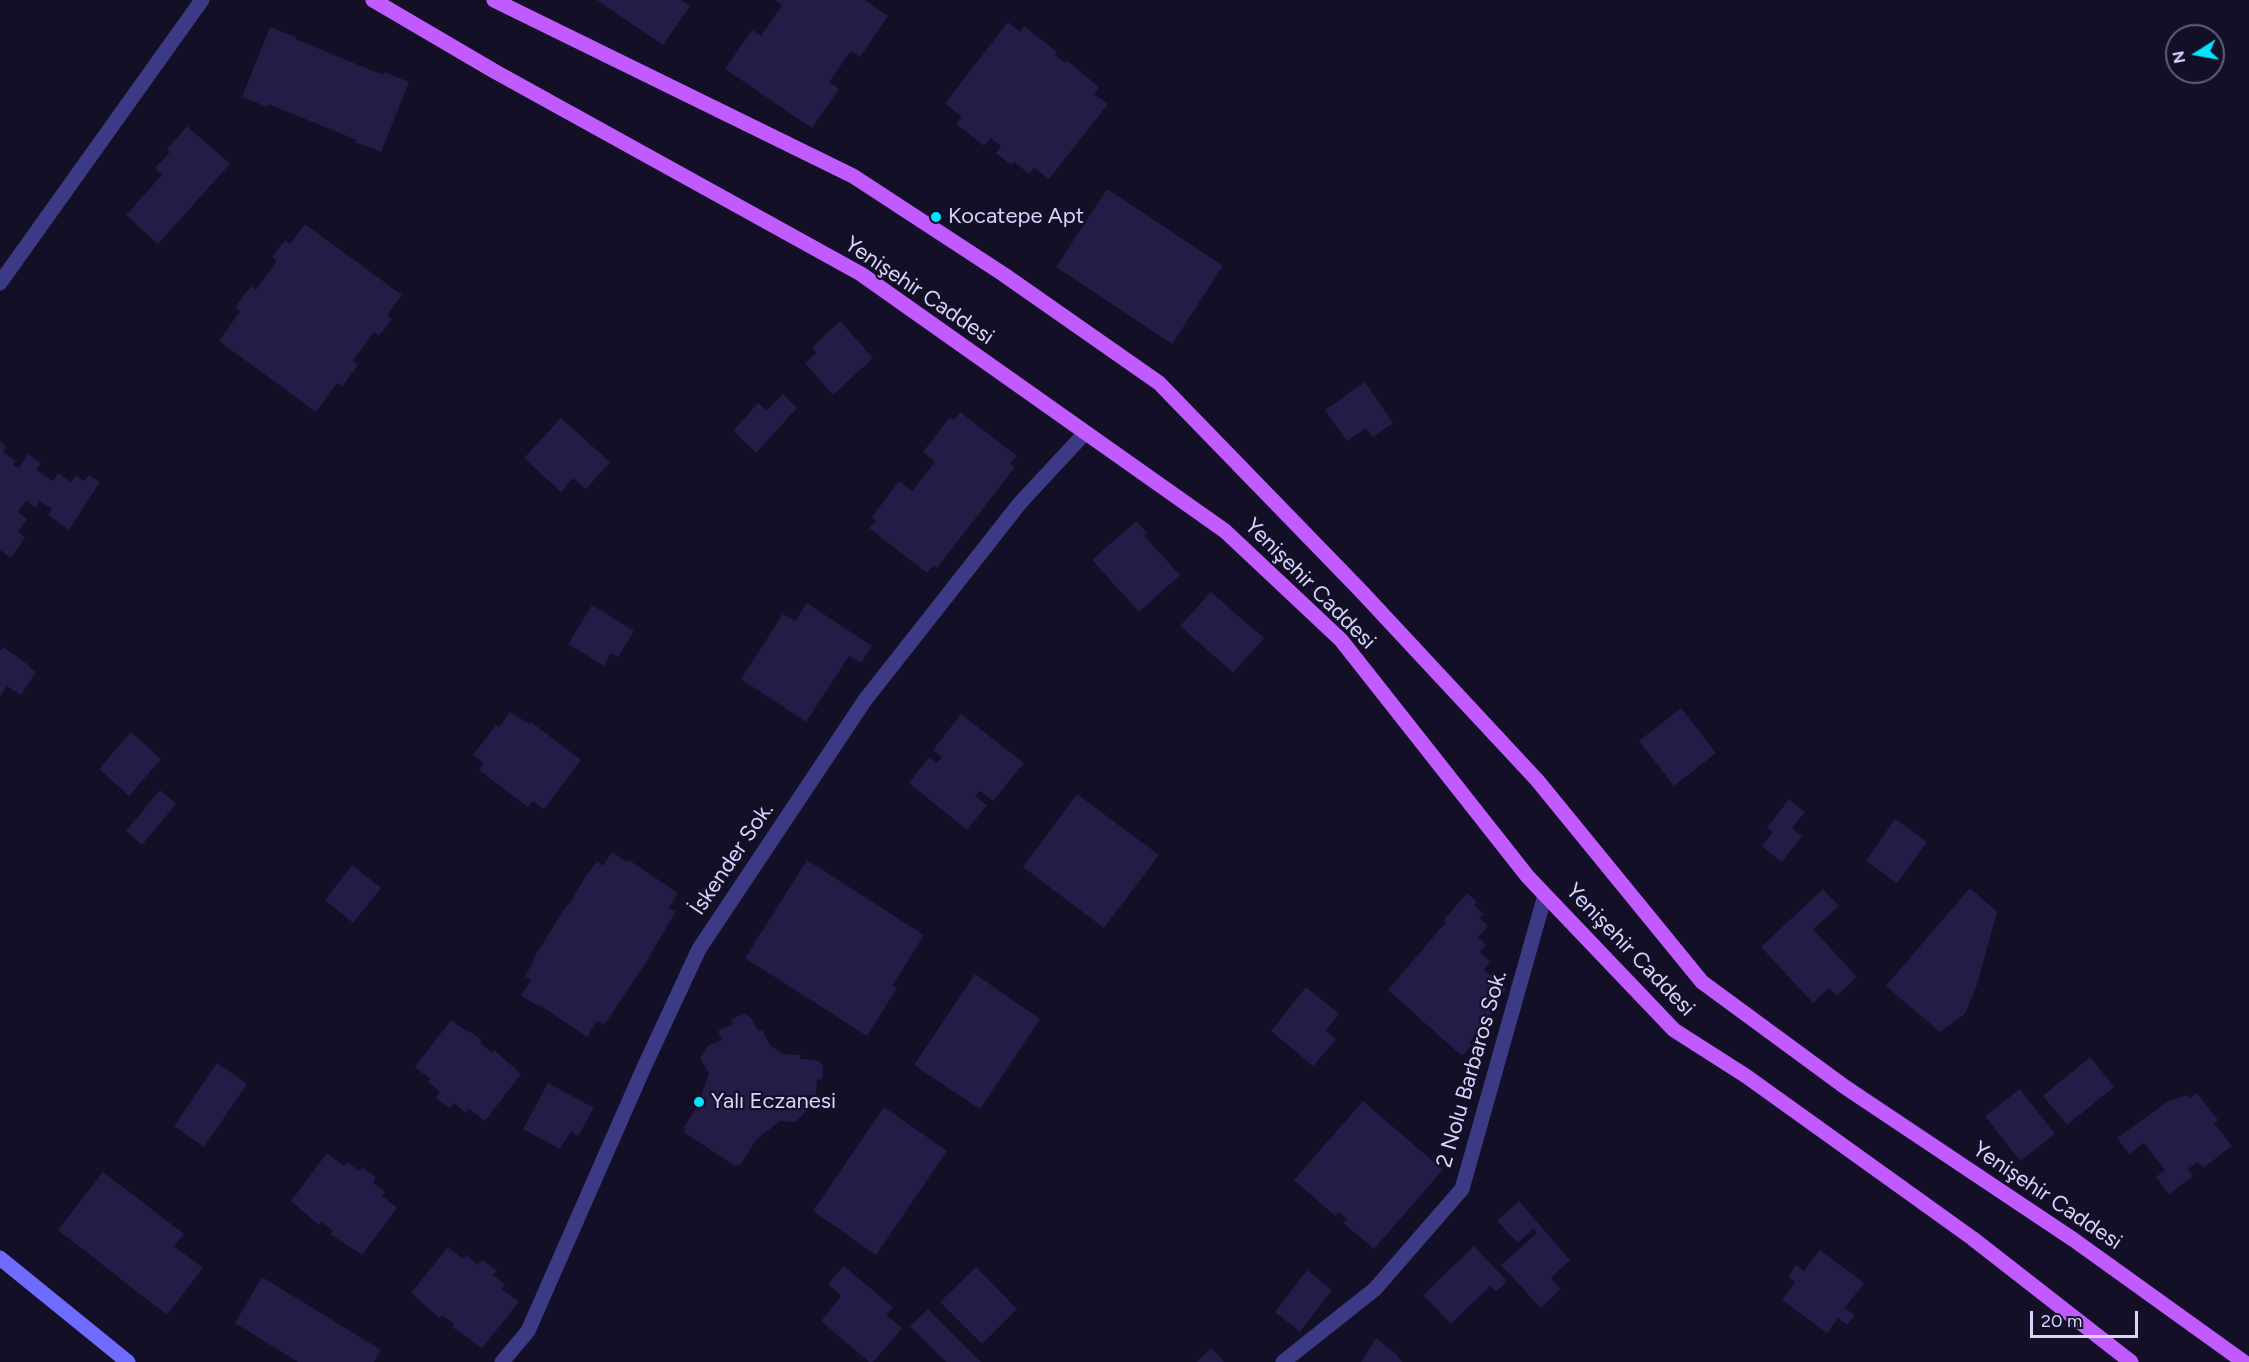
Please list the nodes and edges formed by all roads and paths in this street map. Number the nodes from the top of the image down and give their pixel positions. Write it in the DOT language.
graph roads {
  1 [pos="202,0"];
  2 [pos="373,0"];
  3 [pos="494,0"];
  4 [pos="0,283"];
  5 [pos="1085,433"];
  6 [pos="1545,895"];
  7 [pos="0,1258"];
  8 [pos="128,1362"];
  9 [pos="502,1362"];
  10 [pos="1283,1362"];
  11 [pos="2131,1362"];
  12 [pos="2244,1362"];
  1 -- 4 [label="street"];
  2 -- 5 [label="main road, Yenişehir Caddesi"];
  3 -- 12 [label="main road, Yenişehir Caddesi"];
  5 -- 6 [label="main road, Yenişehir Caddesi"];
  5 -- 9 [label="street, İskender Sok."];
  6 -- 10 [label="street, 2 Nolu Barbaros Sok."];
  6 -- 11 [label="main road, Yenişehir Caddesi"];
  7 -- 8 [label="main road"];
}
